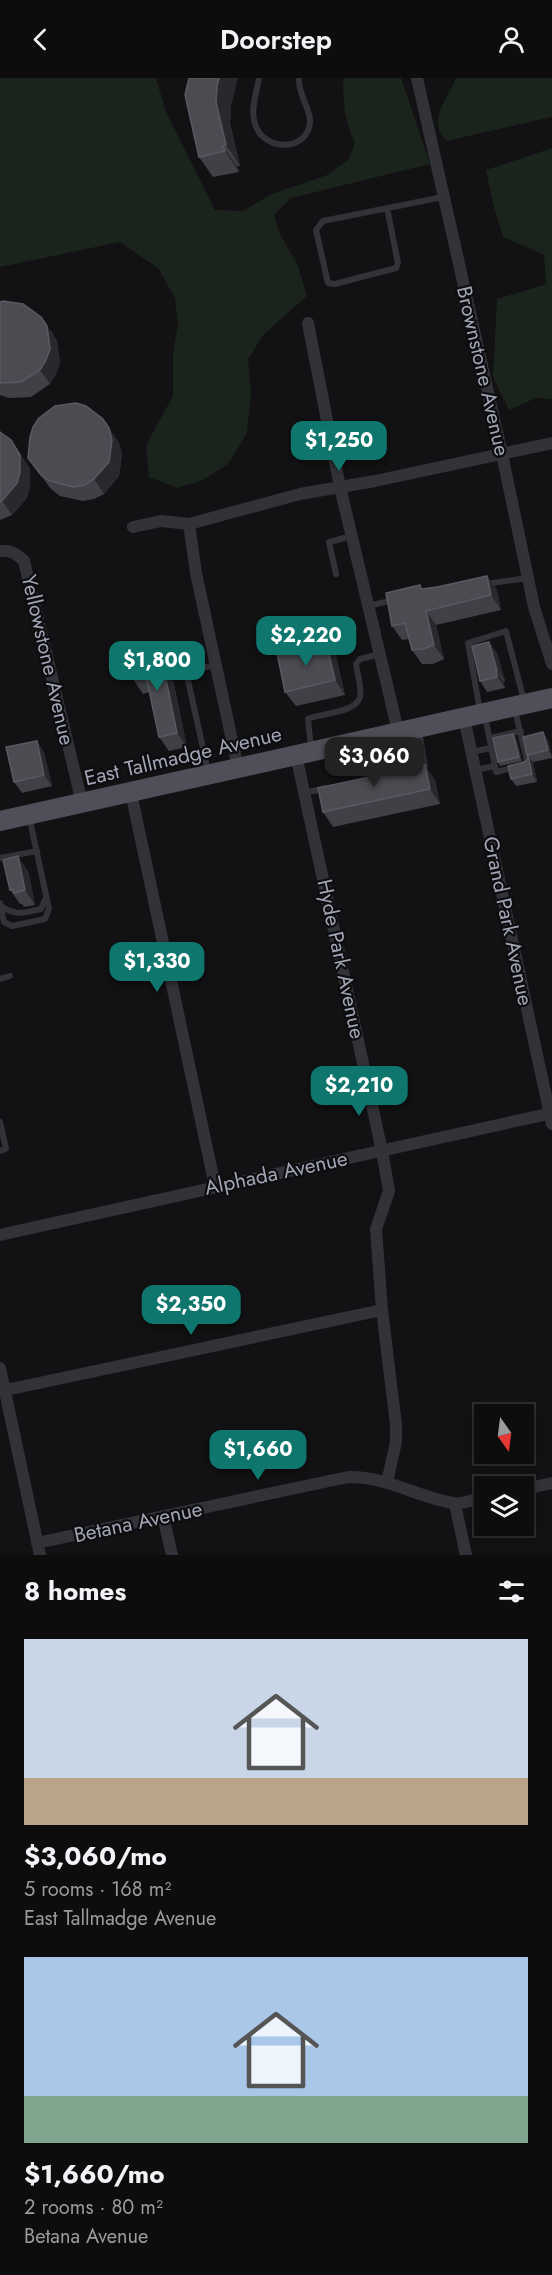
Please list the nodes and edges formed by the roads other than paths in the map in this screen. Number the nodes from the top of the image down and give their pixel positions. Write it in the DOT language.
graph roads {
  1 [pos="259,78"];
  2 [pos="299,78"];
  3 [pos="417,78"];
  4 [pos="444,197"];
  5 [pos="387,208"];
  6 [pos="308,323"];
  7 [pos="552,443"];
  8 [pos="502,454"];
  9 [pos="340,487"];
  10 [pos="189,524"];
  11 [pos="133,527"];
  12 [pos="352,536"];
  13 [pos="0,551"];
  14 [pos="336,574"];
  15 [pos="528,578"];
  16 [pos="477,586"];
  17 [pos="398,599"];
  18 [pos="368,606"];
  19 [pos="380,654"];
  20 [pos="552,663"];
  21 [pos="216,665"];
  22 [pos="552,698"];
  23 [pos="520,705"];
  24 [pos="476,715"];
  25 [pos="418,727"];
  26 [pos="398,731"];
  27 [pos="521,731"];
  28 [pos="490,738"];
  29 [pos="493,751"];
  30 [pos="471,752"];
  31 [pos="304,753"];
  32 [pos="495,766"];
  33 [pos="238,768"];
  34 [pos="414,768"];
  35 [pos="475,770"];
  36 [pos="209,775"];
  37 [pos="337,785"];
  38 [pos="131,793"];
  39 [pos="304,793"];
  40 [pos="82,803"];
  41 [pos="29,815"];
  42 [pos="0,821"];
  43 [pos="37,850"];
  44 [pos="0,858"];
  45 [pos="46,898"];
  46 [pos="0,904"];
  47 [pos="10,976"];
  48 [pos="0,979"];
  49 [pos="551,1117"];
  50 [pos="0,1122"];
  51 [pos="0,1151"];
  52 [pos="382,1151"];
  53 [pos="215,1186"];
  54 [pos="0,1235"];
  55 [pos="382,1310"];
  56 [pos="0,1368"];
  57 [pos="6,1390"];
  58 [pos="387,1482"];
  59 [pos="552,1483"];
  60 [pos="534,1487"];
  61 [pos="474,1499"];
  62 [pos="455,1504"];
  63 [pos="163,1516"];
  64 [pos="38,1549"];
  65 [pos="172,1555"];
  66 [pos="466,1555"];
  1 -- 2 [label="lane"];
  3 -- 4 [label="street, Brownstone Avenue"];
  4 -- 5 [label="lane"];
  4 -- 8 [label="street, Brownstone Avenue"];
  5 -- 5 [label="lane"];
  6 -- 9 [label="street"];
  7 -- 8 [label="street"];
  8 -- 9 [label="street"];
  8 -- 15 [label="street, Brownstone Avenue"];
  9 -- 10 [label="street"];
  9 -- 12 [label="street"];
  10 -- 11 [label="street"];
  10 -- 21 [label="street"];
  12 -- 14 [label="lane"];
  12 -- 18 [label="street"];
  13 -- 40 [label="street, Yellowstone Avenue"];
  15 -- 16 [label="lane"];
  15 -- 20 [label="street, Brownstone Avenue"];
  17 -- 18 [label="lane"];
  18 -- 19 [label="street"];
  19 -- 26 [label="street"];
  19 -- 31 [label="lane"];
  21 -- 33 [label="street"];
  21 -- 36 [label="lane"];
  22 -- 23 [label="main road, East Tallmadge Avenue"];
  23 -- 24 [label="main road, East Tallmadge Avenue"];
  23 -- 24 [label="lane"];
  23 -- 27 [label="lane"];
  24 -- 25 [label="main road, East Tallmadge Avenue"];
  24 -- 28 [label="lane"];
  24 -- 30 [label="street, Grand Park Avenue"];
  25 -- 26 [label="main road, East Tallmadge Avenue"];
  25 -- 34 [label="lane"];
  26 -- 31 [label="main road, East Tallmadge Avenue"];
  27 -- 28 [label="lane"];
  27 -- 32 [label="lane"];
  28 -- 29 [label="lane"];
  29 -- 30 [label="lane"];
  29 -- 32 [label="lane"];
  30 -- 35 [label="street, Grand Park Avenue"];
  31 -- 33 [label="main road, East Tallmadge Avenue"];
  31 -- 39 [label="street, Hyde Park Avenue"];
  32 -- 35 [label="lane"];
  33 -- 36 [label="main road, East Tallmadge Avenue"];
  35 -- 49 [label="street, Grand Park Avenue"];
  36 -- 38 [label="main road, East Tallmadge Avenue"];
  37 -- 39 [label="lane"];
  38 -- 40 [label="main road, East Tallmadge Avenue"];
  38 -- 53 [label="street"];
  39 -- 52 [label="street, Hyde Park Avenue"];
  40 -- 41 [label="main road, East Tallmadge Avenue"];
  41 -- 42 [label="main road, East Tallmadge Avenue"];
  41 -- 43 [label="lane"];
  43 -- 44 [label="lane"];
  43 -- 45 [label="lane"];
  45 -- 46 [label="lane"];
  45 -- 46 [label="lane"];
  47 -- 48 [label="lane"];
  49 -- 52 [label="street, Alphada Avenue"];
  50 -- 51 [label="lane"];
  52 -- 53 [label="street, Alphada Avenue"];
  52 -- 55 [label="street, Hyde Park Avenue"];
  53 -- 54 [label="street, Alphada Avenue"];
  55 -- 57 [label="street"];
  55 -- 58 [label="street, Hyde Park Avenue"];
  56 -- 57 [label="street"];
  57 -- 64 [label="street"];
  58 -- 62 [label="street, Betana Avenue"];
  58 -- 63 [label="street, Betana Avenue"];
  59 -- 60 [label="street"];
  61 -- 62 [label="street"];
  62 -- 66 [label="street"];
  63 -- 64 [label="street, Betana Avenue"];
  63 -- 65 [label="street"];
}
